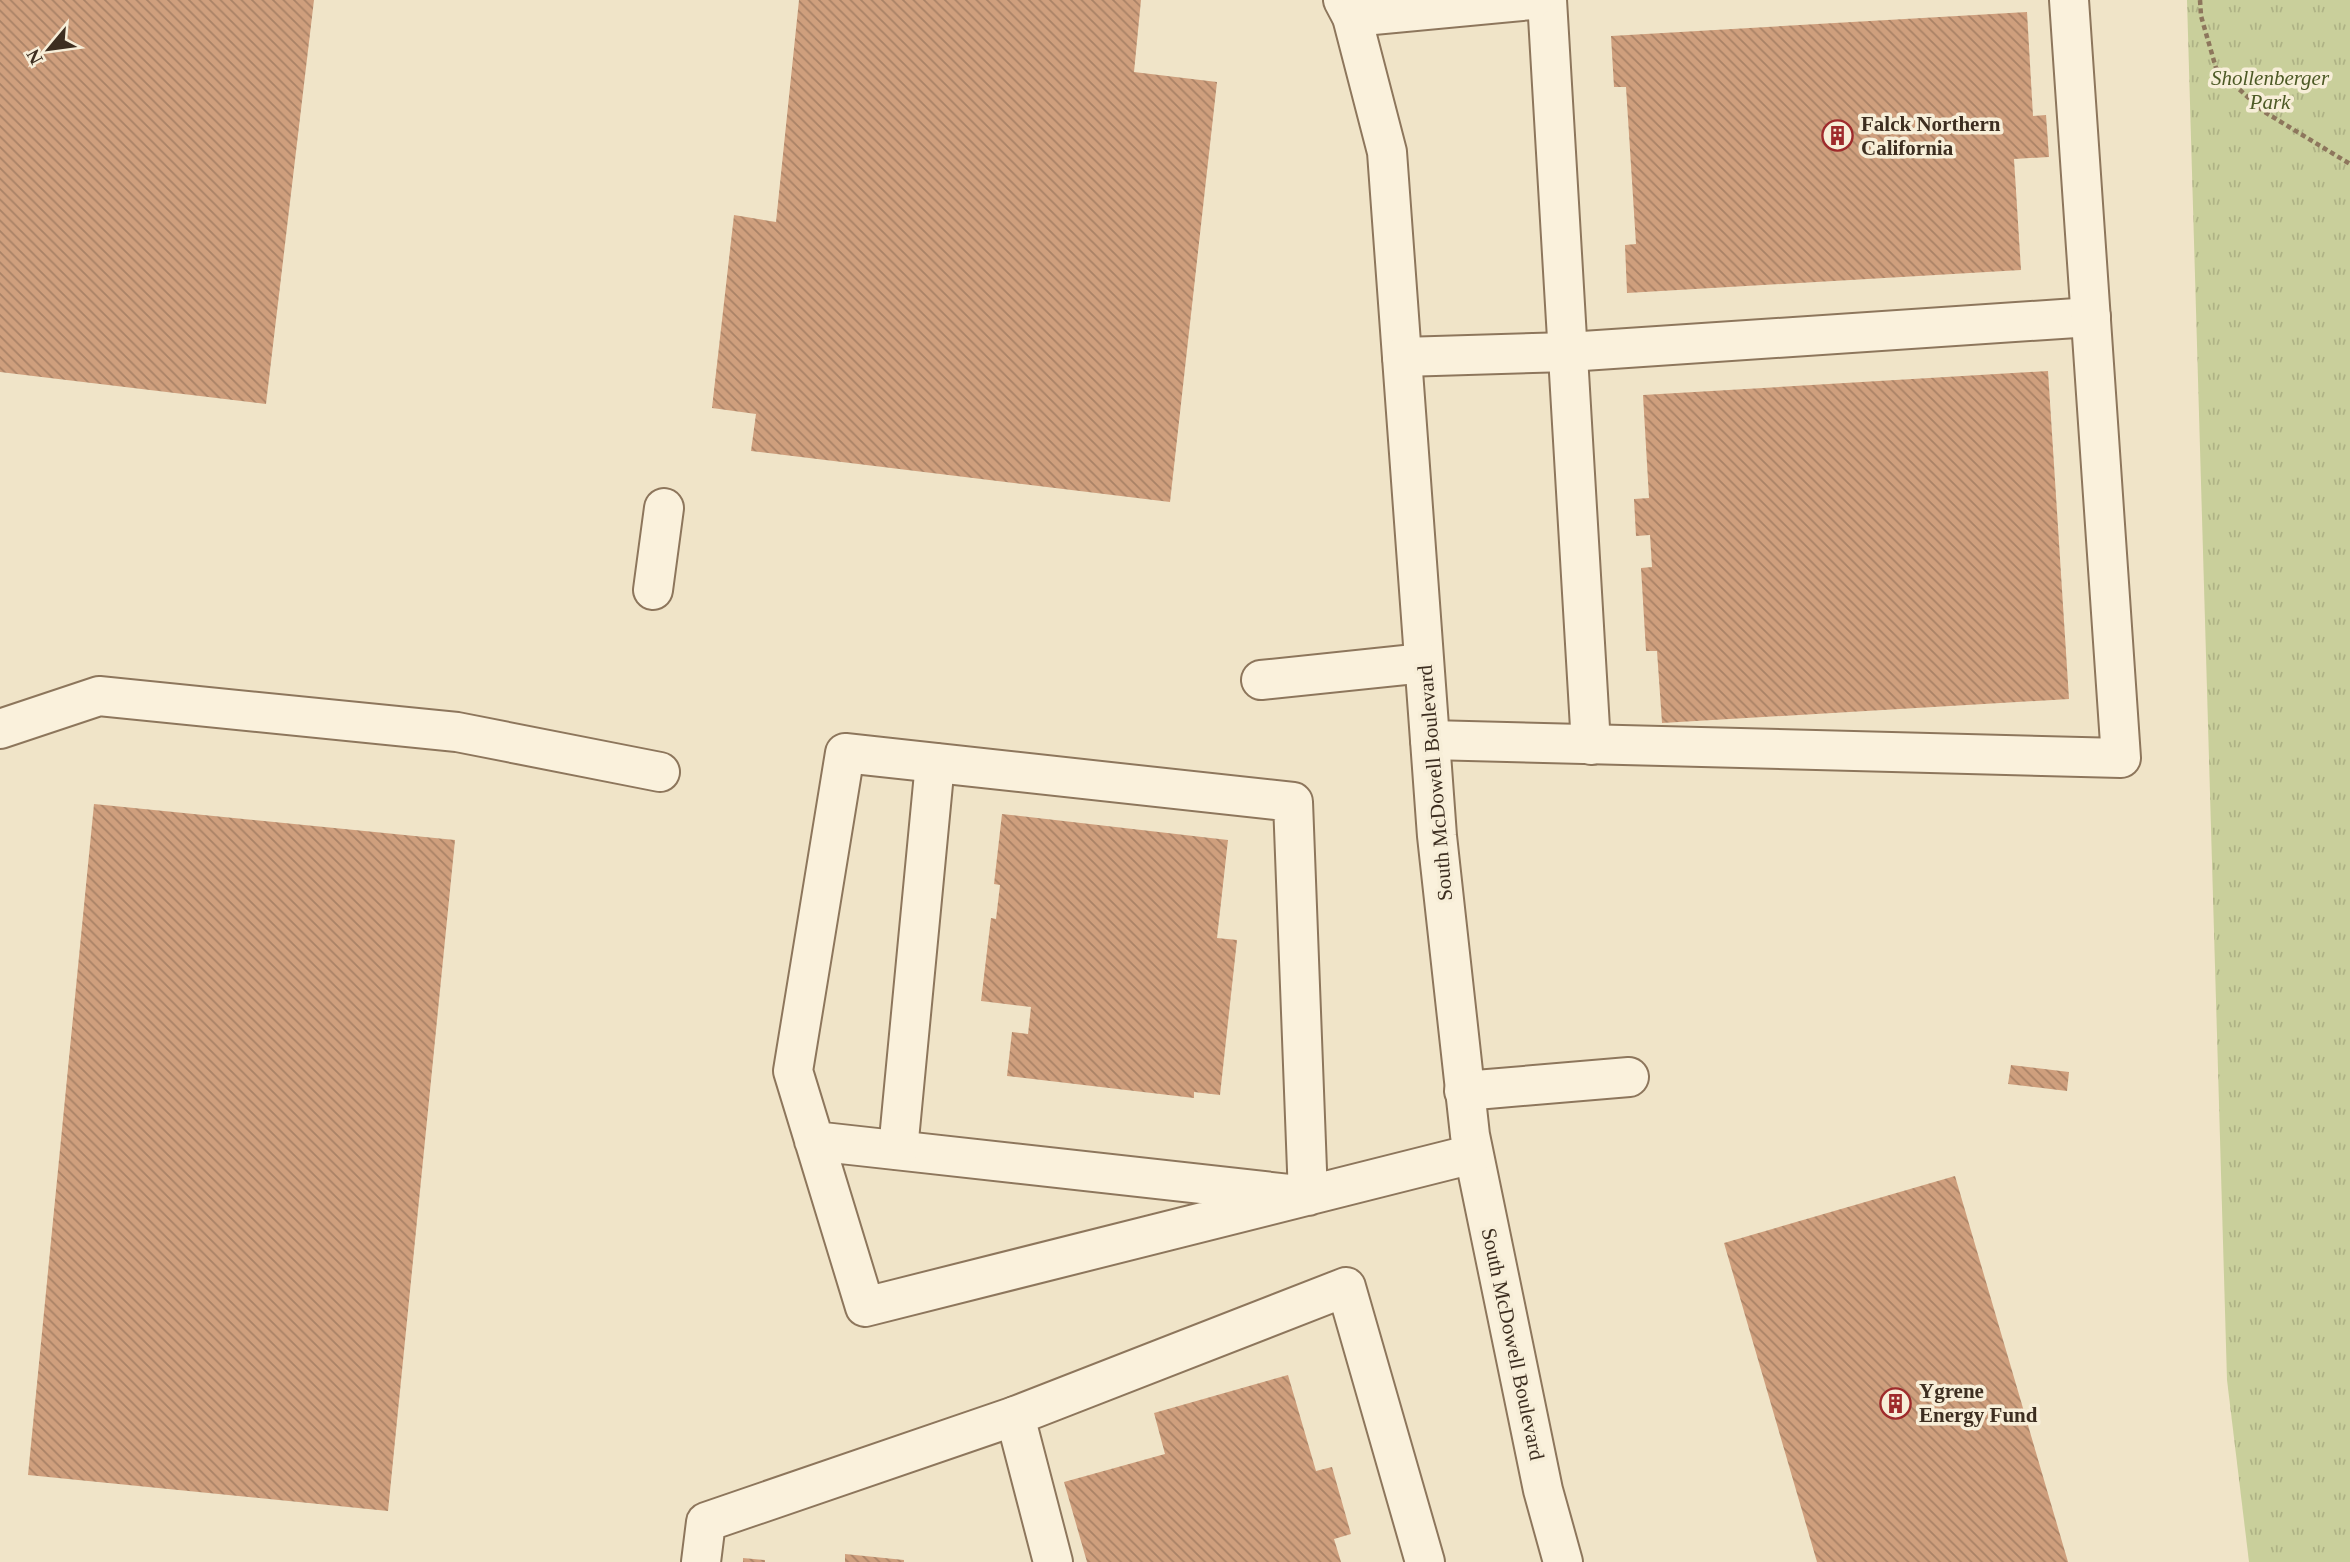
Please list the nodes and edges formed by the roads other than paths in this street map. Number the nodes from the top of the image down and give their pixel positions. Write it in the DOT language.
graph roads {
  1 [pos="1532,0"];
  2 [pos="1547,0"];
  3 [pos="2069,0"];
  4 [pos="1348,9"];
  5 [pos="2091,317"];
  6 [pos="1568,352"];
  7 [pos="1402,356"];
  8 [pos="664,509"];
  9 [pos="653,590"];
  10 [pos="1424,663"];
  11 [pos="1261,680"];
  12 [pos="0,729"];
  13 [pos="1430,740"];
  14 [pos="1591,745"];
  15 [pos="934,763"];
  16 [pos="660,772"];
  17 [pos="1629,1077"];
  18 [pos="1464,1091"];
  19 [pos="814,1141"];
  20 [pos="898,1150"];
  21 [pos="1474,1154"];
  22 [pos="1308,1196"];
  23 [pos="1015,1416"];
  24 [pos="701,1562"];
  25 [pos="1053,1562"];
  26 [pos="1425,1562"];
  27 [pos="1563,1562"];
  1 -- 4 [label="street"];
  2 -- 6 [label="street"];
  3 -- 5 [label="street"];
  4 -- 7 [label="street, South McDowell Boulevard"];
  5 -- 6 [label="street"];
  5 -- 14 [label="street"];
  6 -- 7 [label="street"];
  6 -- 14 [label="street"];
  7 -- 10 [label="street, South McDowell Boulevard"];
  8 -- 9 [label="street"];
  10 -- 11 [label="street"];
  10 -- 13 [label="street, South McDowell Boulevard"];
  12 -- 16 [label="street"];
  13 -- 14 [label="street"];
  13 -- 18 [label="street, South McDowell Boulevard"];
  15 -- 19 [label="street"];
  15 -- 20 [label="street"];
  15 -- 22 [label="street"];
  17 -- 18 [label="street"];
  18 -- 21 [label="street, South McDowell Boulevard"];
  19 -- 20 [label="street"];
  19 -- 22 [label="street"];
  20 -- 22 [label="street"];
  21 -- 22 [label="street"];
  21 -- 27 [label="street, South McDowell Boulevard"];
  23 -- 24 [label="street"];
  23 -- 25 [label="street"];
  23 -- 26 [label="street"];
}
